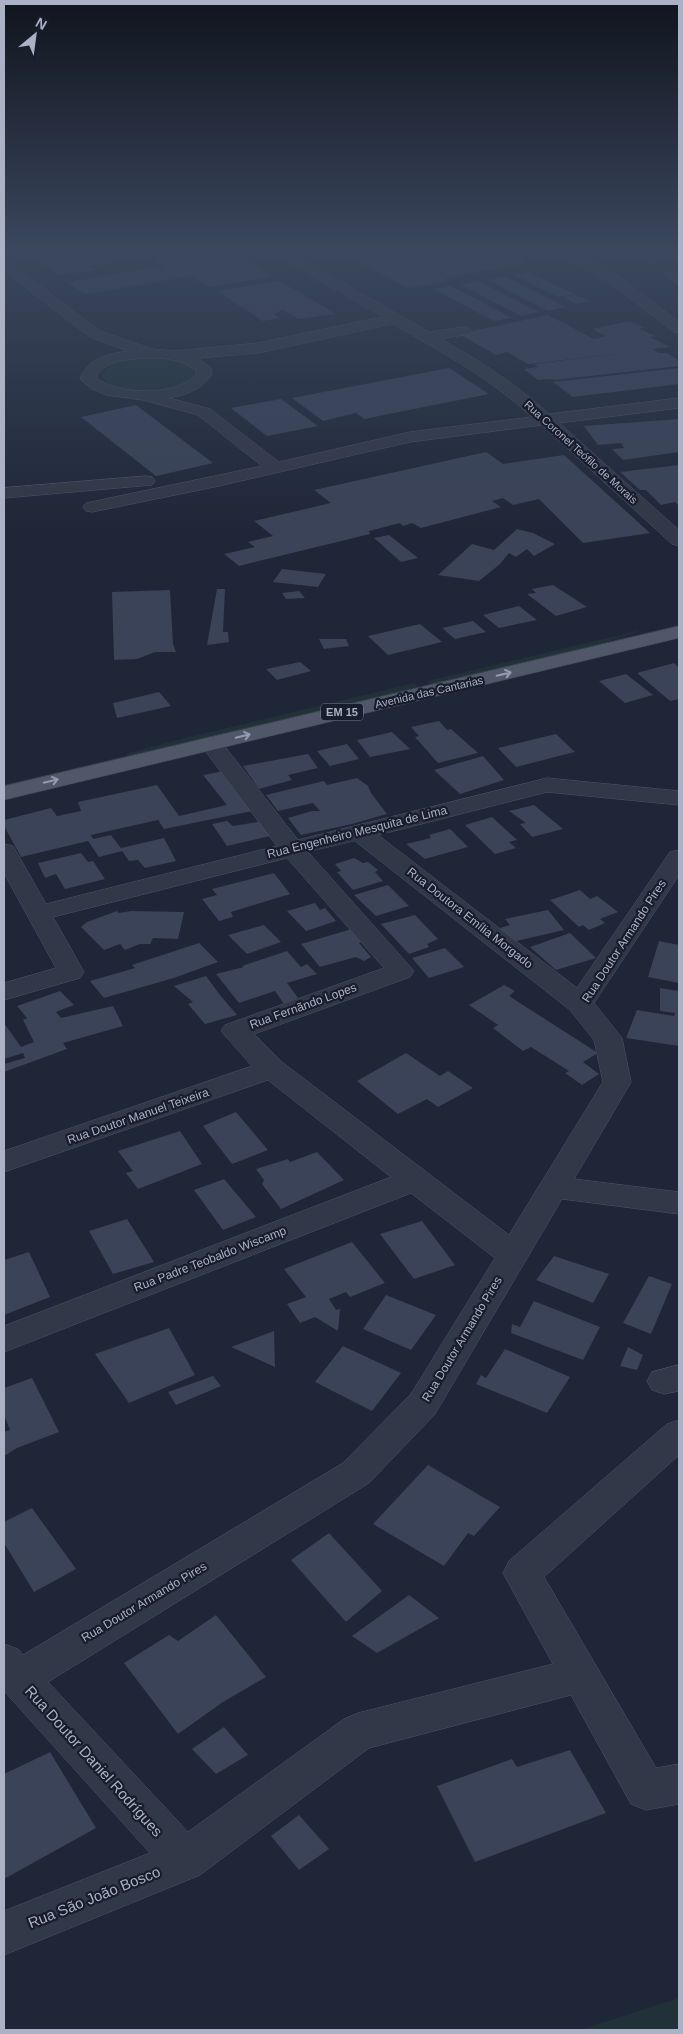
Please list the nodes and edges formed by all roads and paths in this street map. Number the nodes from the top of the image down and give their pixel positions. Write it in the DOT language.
graph roads {
  1 [pos="95,343"];
  2 [pos="120,343"];
  3 [pos="282,343"];
  4 [pos="436,343"];
  5 [pos="258,348"];
  6 [pos="151,354"];
  7 [pos="172,355"];
  8 [pos="96,365"];
  9 [pos="202,378"];
  10 [pos="141,395"];
  11 [pos="679,403"];
  12 [pos="204,412"];
  13 [pos="546,420"];
  14 [pos="276,468"];
  15 [pos="219,481"];
  16 [pos="4,493"];
  17 [pos="92,507"];
  18 [pos="679,540"];
  19 [pos="679,614"];
  20 [pos="677,632"];
  21 [pos="211,744"];
  22 [pos="4,774"];
  23 [pos="4,793"];
  24 [pos="679,798"];
  25 [pos="359,832"];
  26 [pos="292,849"];
  27 [pos="679,856"];
  28 [pos="6,860"];
  29 [pos="38,913"];
  30 [pos="4,992"];
  31 [pos="580,1004"];
  32 [pos="272,1069"];
  33 [pos="4,1162"];
  34 [pos="416,1179"];
  35 [pos="554,1187"];
  36 [pos="679,1204"];
  37 [pos="513,1255"];
  38 [pos="4,1339"];
  39 [pos="679,1434"];
  40 [pos="11,1670"];
  41 [pos="580,1675"];
  42 [pos="679,1784"];
  43 [pos="185,1860"];
  44 [pos="4,1933"];
  1 -- 8 [label="street"];
  2 -- 6 [label="street"];
  3 -- 5 [label="street"];
  4 -- 13 [label="street, Rua Coronel Teófilo de Morais"];
  5 -- 7 [label="street"];
  5 -- 9 [label="street"];
  6 -- 7 [label="street"];
  6 -- 8 [label="street"];
  7 -- 9 [label="street"];
  8 -- 10 [label="street"];
  9 -- 10 [label="street"];
  9 -- 12 [label="street"];
  10 -- 12 [label="street"];
  11 -- 13 [label="street"];
  12 -- 14 [label="street"];
  13 -- 14 [label="street"];
  13 -- 18 [label="street, Rua Coronel Teófilo de Morais"];
  14 -- 15 [label="street"];
  15 -- 16 [label="street"];
  15 -- 17 [label="street"];
  19 -- 22 [label="main road, Avenida das Cantarias / EM 15"];
  21 -- 20 [label="main road, Avenida das Cantarias / EM 15, one-way"];
  23 -- 21 [label="main road, Avenida das Cantarias / EM 15, one-way"];
  21 -- 26 [label="street, Rua Fernãndo Lopes"];
  24 -- 25 [label="street, Rua Engenheiro Mesquita de Lima"];
  25 -- 26 [label="street, Rua Engenheiro Mesquita de Lima"];
  25 -- 31 [label="street, Rua Doutora Emília Morgado"];
  26 -- 29 [label="street, Rua Engenheiro Mesquita de Lima"];
  26 -- 32 [label="street, Rua Fernãndo Lopes"];
  27 -- 31 [label="street, Rua Doutor Armando Pires"];
  28 -- 29 [label="street"];
  29 -- 30 [label="street"];
  31 -- 35 [label="street, Rua Doutor Armando Pires"];
  32 -- 33 [label="street, Rua Doutor Manuel Teixeira"];
  32 -- 34 [label="street, Rua Fernãndo Lopes"];
  34 -- 37 [label="street, Rua Fernãndo Lopes"];
  34 -- 38 [label="street, Rua Padre Teobaldo Wiscamp"];
  35 -- 36 [label="street"];
  35 -- 37 [label="street, Rua Doutor Armando Pires"];
  37 -- 40 [label="street, Rua Doutor Armando Pires"];
  39 -- 41 [label="street"];
  40 -- 43 [label="street, Rua Doutor Daniel Rodrígues"];
  41 -- 42 [label="street"];
  41 -- 43 [label="street, Rua São João Bosco"];
  43 -- 44 [label="street, Rua São João Bosco"];
}
